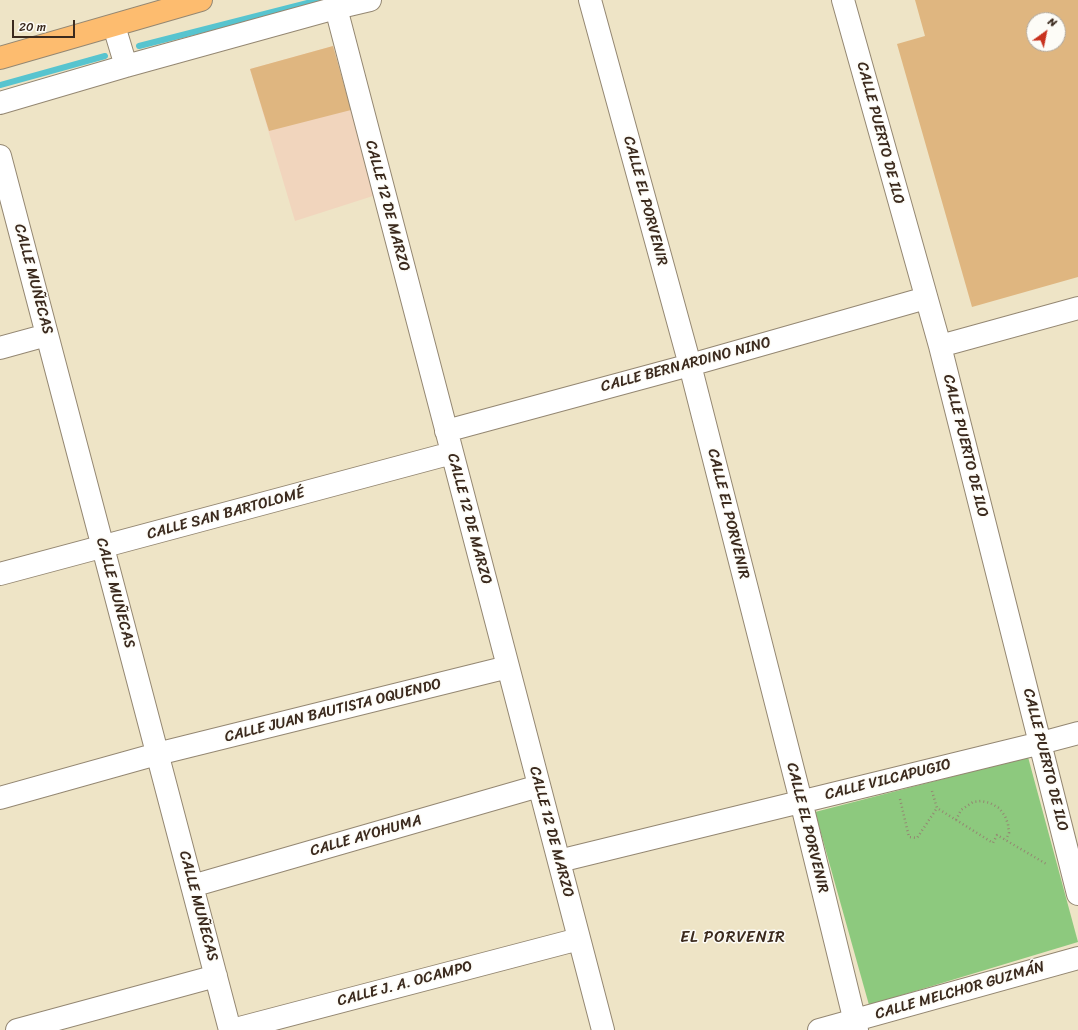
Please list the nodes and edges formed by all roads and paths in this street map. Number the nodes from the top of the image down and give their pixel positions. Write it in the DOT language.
graph roads {
  1 [pos="201,0"];
  2 [pos="370,0"];
  3 [pos="590,0"];
  4 [pos="843,0"];
  5 [pos="336,8"];
  6 [pos="114,26"];
  7 [pos="0,58"];
  8 [pos="126,66"];
  9 [pos="0,103"];
  10 [pos="0,156"];
  11 [pos="926,298"];
  12 [pos="1078,308"];
  13 [pos="47,335"];
  14 [pos="940,346"];
  15 [pos="0,348"];
  16 [pos="690,365"];
  17 [pos="446,431"];
  18 [pos="452,453"];
  19 [pos="103,547"];
  20 [pos="0,574"];
  21 [pos="508,667"];
  22 [pos="1078,733"];
  23 [pos="1041,744"];
  24 [pos="158,754"];
  25 [pos="539,786"];
  26 [pos="931,789"];
  27 [pos="899,796"];
  28 [pos="0,798"];
  29 [pos="801,801"];
  30 [pos="937,808"];
  31 [pos="956,820"];
  32 [pos="1006,840"];
  33 [pos="559,861"];
  34 [pos="1053,868"];
  35 [pos="192,886"];
  36 [pos="1078,894"];
  37 [pos="579,939"];
  38 [pos="1078,958"];
  39 [pos="216,976"];
  40 [pos="856,1025"];
  41 [pos="17,1030"];
  42 [pos="231,1030"];
  43 [pos="603,1030"];
  44 [pos="819,1030"];
  1 -- 6 [label="highway"];
  2 -- 5 [label="street"];
  3 -- 16 [label="street, CALLE EL PORVENIR"];
  4 -- 11 [label="street, CALLE PUERTO DE ILO"];
  5 -- 8 [label="street"];
  5 -- 17 [label="street, CALLE 12 DE MARZO"];
  6 -- 7 [label="highway"];
  6 -- 8 [label="street"];
  8 -- 9 [label="street"];
  10 -- 13 [label="street, CALLE MUÑECAS"];
  11 -- 14 [label="street, CALLE PUERTO DE ILO"];
  11 -- 16 [label="street, CALLE BERNARDINO NINO"];
  12 -- 14 [label="street"];
  13 -- 15 [label="street"];
  13 -- 19 [label="street, CALLE MUÑECAS"];
  14 -- 23 [label="street, CALLE PUERTO DE ILO"];
  16 -- 17 [label="street, CALLE BERNARDINO NINO"];
  16 -- 29 [label="street, CALLE EL PORVENIR"];
  17 -- 18 [label="street, CALLE 12 DE MARZO"];
  18 -- 19 [label="street, CALLE SAN BARTOLOMÉ"];
  18 -- 21 [label="street, CALLE 12 DE MARZO"];
  19 -- 20 [label="street, CALLE SAN BARTOLOMÉ"];
  19 -- 24 [label="street, CALLE MUÑECAS"];
  21 -- 24 [label="street, CALLE JUAN BAUTISTA OQUENDO"];
  21 -- 25 [label="street, CALLE 12 DE MARZO"];
  22 -- 23 [label="street, CALLE VILCAPUGIO"];
  23 -- 29 [label="street, CALLE VILCAPUGIO"];
  23 -- 36 [label="street, CALLE PUERTO DE ILO"];
  24 -- 28 [label="street, CALLE JUAN BAUTISTA OQUENDO"];
  24 -- 35 [label="street, CALLE MUÑECAS"];
  25 -- 33 [label="street, CALLE 12 DE MARZO"];
  25 -- 35 [label="street, CALLE AYOHUMA"];
  26 -- 30 [label="path"];
  27 -- 30 [label="path"];
  29 -- 33 [label="street, CALLE VILCAPUGIO"];
  29 -- 40 [label="street, CALLE EL PORVENIR"];
  30 -- 31 [label="path"];
  31 -- 32 [label="path"];
  31 -- 32 [label="path"];
  32 -- 34 [label="path"];
  33 -- 37 [label="street, CALLE 12 DE MARZO"];
  35 -- 39 [label="street, CALLE MUÑECAS"];
  37 -- 42 [label="street, CALLE J. A. OCAMPO"];
  37 -- 43 [label="street, CALLE 12 DE MARZO"];
  38 -- 40 [label="street, CALLE MELCHOR GUZMÁN"];
  39 -- 41 [label="street"];
  39 -- 42 [label="street, CALLE MUÑECAS"];
  40 -- 44 [label="street, CALLE MELCHOR GUZMÁN"];
}
